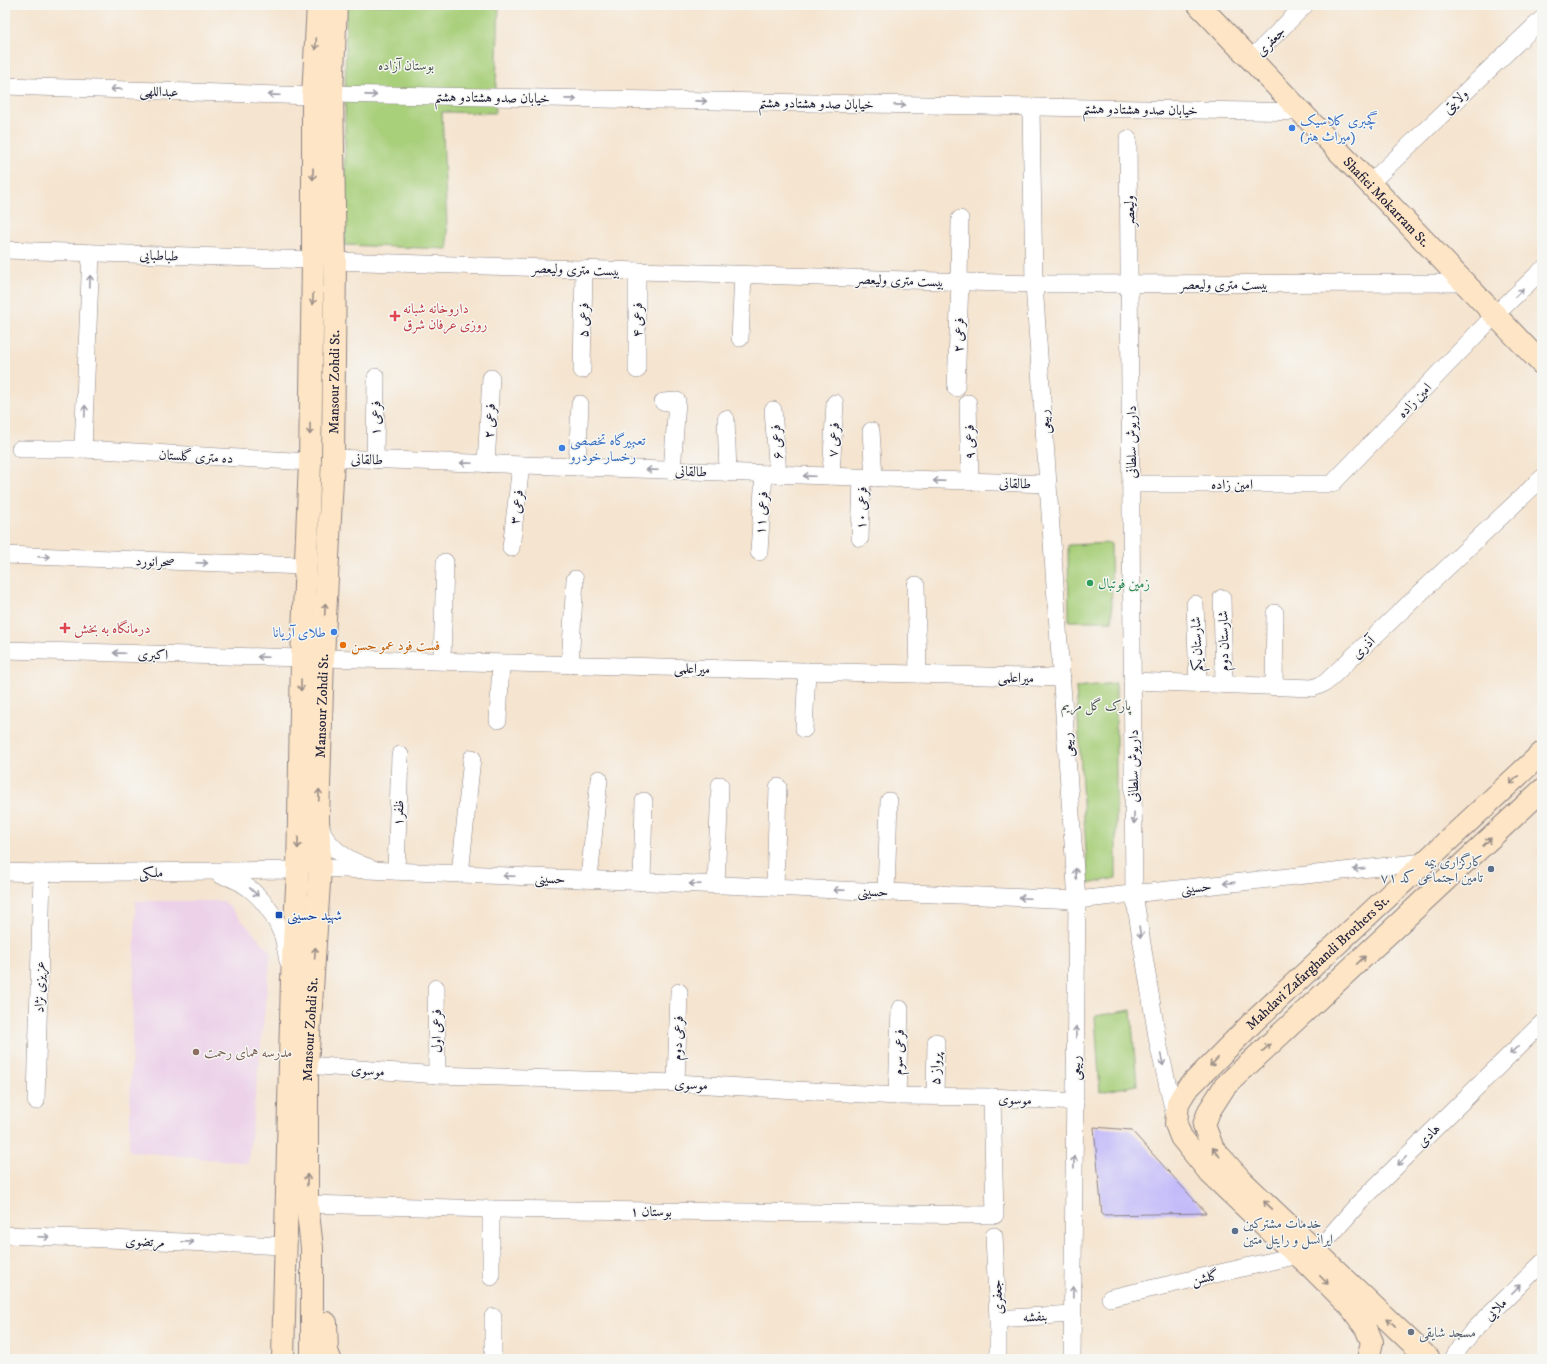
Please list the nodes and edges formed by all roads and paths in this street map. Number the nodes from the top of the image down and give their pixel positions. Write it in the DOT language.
graph roads {
  1 [pos="318,5"];
  2 [pos="336,5"];
  3 [pos="1199,5"];
  4 [pos="1305,5"];
  5 [pos="1542,19"];
  6 [pos="1251,60"];
  7 [pos="5,86"];
  8 [pos="322,95"];
  9 [pos="1031,108"];
  10 [pos="1301,112"];
  11 [pos="1128,139"];
  12 [pos="1369,184"];
  13 [pos="960,219"];
  14 [pos="5,250"];
  15 [pos="91,253"];
  16 [pos="313,260"];
  17 [pos="335,261"];
  18 [pos="584,269"];
  19 [pos="1542,270"];
  20 [pos="637,271"];
  21 [pos="743,275"];
  22 [pos="960,282"];
  23 [pos="1465,283"];
  24 [pos="1034,284"];
  25 [pos="1130,284"];
  26 [pos="1495,315"];
  27 [pos="740,338"];
  28 [pos="1542,364"];
  29 [pos="582,370"];
  30 [pos="636,370"];
  31 [pos="376,376"];
  32 [pos="491,378"];
  33 [pos="956,388"];
  34 [pos="663,402"];
  35 [pos="835,403"];
  36 [pos="968,403"];
  37 [pos="580,404"];
  38 [pos="773,410"];
  39 [pos="726,419"];
  40 [pos="871,431"];
  41 [pos="20,449"];
  42 [pos="83,450"];
  43 [pos="333,458"];
  44 [pos="375,460"];
  45 [pos="310,462"];
  46 [pos="486,464"];
  47 [pos="521,465"];
  48 [pos="577,467"];
  49 [pos="672,470"];
  50 [pos="728,473"];
  51 [pos="771,474"];
  52 [pos="831,476"];
  53 [pos="868,478"];
  54 [pos="1542,478"];
  55 [pos="970,482"];
  56 [pos="1048,484"];
  57 [pos="1131,484"];
  58 [pos="1332,484"];
  59 [pos="860,538"];
  60 [pos="511,548"];
  61 [pos="759,552"];
  62 [pos="5,555"];
  63 [pos="445,562"];
  64 [pos="305,566"];
  65 [pos="575,579"];
  66 [pos="916,585"];
  67 [pos="1222,598"];
  68 [pos="1195,604"];
  69 [pos="1275,613"];
  70 [pos="5,650"];
  71 [pos="312,658"];
  72 [pos="442,662"];
  73 [pos="501,663"];
  74 [pos="570,665"];
  75 [pos="808,671"];
  76 [pos="918,674"];
  77 [pos="1062,678"];
  78 [pos="1132,681"];
  79 [pos="1198,683"];
  80 [pos="1224,684"];
  81 [pos="1274,686"];
  82 [pos="498,720"];
  83 [pos="804,729"];
  84 [pos="1542,753"];
  85 [pos="400,755"];
  86 [pos="472,758"];
  87 [pos="599,779"];
  88 [pos="720,785"];
  89 [pos="778,787"];
  90 [pos="1542,790"];
  91 [pos="644,801"];
  92 [pos="889,801"];
  93 [pos="318,818"];
  94 [pos="1425,862"];
  95 [pos="1462,866"];
  96 [pos="320,868"];
  97 [pos="298,870"];
  98 [pos="375,870"];
  99 [pos="396,871"];
  100 [pos="5,872"];
  101 [pos="206,872"];
  102 [pos="42,873"];
  103 [pos="460,874"];
  104 [pos="589,879"];
  105 [pos="642,882"];
  106 [pos="716,885"];
  107 [pos="775,887"];
  108 [pos="886,892"];
  109 [pos="1134,894"];
  110 [pos="1078,900"];
  111 [pos="292,978"];
  112 [pos="436,988"];
  113 [pos="679,992"];
  114 [pos="900,1009"];
  115 [pos="1542,1023"];
  116 [pos="936,1042"];
  117 [pos="307,1065"];
  118 [pos="437,1075"];
  119 [pos="676,1083"];
  120 [pos="897,1096"];
  121 [pos="935,1096"];
  122 [pos="992,1097"];
  123 [pos="36,1101"];
  124 [pos="1075,1102"];
  125 [pos="1176,1124"];
  126 [pos="1237,1186"];
  127 [pos="307,1204"];
  128 [pos="491,1209"];
  129 [pos="5,1235"];
  130 [pos="994,1236"];
  131 [pos="285,1246"];
  132 [pos="312,1248"];
  133 [pos="1308,1253"];
  134 [pos="1542,1263"];
  135 [pos="491,1276"];
  136 [pos="1110,1298"];
  137 [pos="1072,1314"];
  138 [pos="493,1317"];
  139 [pos="998,1318"];
  140 [pos="282,1359"];
  141 [pos="312,1359"];
  142 [pos="330,1359"];
  143 [pos="493,1359"];
  144 [pos="998,1359"];
  145 [pos="1072,1359"];
  146 [pos="1368,1359"];
  147 [pos="1429,1359"];
  148 [pos="1453,1359"];
  1 -- 8 [label="main road, Mansour Zohdi St., one-way"];
  2 -- 8 [label="main road, Mansour Zohdi St."];
  3 -- 6 [label="main road, Shafiei Mokarram St."];
  4 -- 6 [label="street, جعفری"];
  5 -- 12 [label="street, ولایتی"];
  6 -- 10 [label="main road, Shafiei Mokarram St."];
  8 -- 7 [label="street, عبداللهی, one-way"];
  8 -- 9 [label="street, خیابان صدو هشتادو هشتم, one-way"];
  8 -- 16 [label="main road, Mansour Zohdi St., one-way"];
  8 -- 17 [label="main road, Mansour Zohdi St."];
  9 -- 10 [label="street, خیابان صدو هشتادو هشتم"];
  9 -- 24 [label="street, ربیعی"];
  10 -- 12 [label="main road, Shafiei Mokarram St."];
  11 -- 25 [label="street, ولیعصر"];
  12 -- 23 [label="main road, Shafiei Mokarram St."];
  13 -- 22 [label="street"];
  14 -- 15 [label="street, طباطبایی"];
  15 -- 16 [label="street, طباطبایی"];
  42 -- 15 [label="street, one-way"];
  16 -- 17 [label="main road"];
  16 -- 45 [label="main road, Mansour Zohdi St., one-way"];
  17 -- 18 [label="street, بیست متری ولیعصر"];
  17 -- 43 [label="main road, Mansour Zohdi St."];
  18 -- 20 [label="street, بیست متری ولیعصر"];
  18 -- 29 [label="street, فرعی ۵"];
  26 -- 19 [label="street, امين زاده, one-way"];
  20 -- 21 [label="street, بیست متری ولیعصر"];
  20 -- 30 [label="street, فرعی ۴"];
  21 -- 22 [label="street, بیست متری ولیعصر"];
  21 -- 27 [label="street"];
  22 -- 24 [label="street, بیست متری ولیعصر"];
  22 -- 33 [label="street, فرعی ۲"];
  23 -- 25 [label="street, بیست متری ولیعصر"];
  23 -- 26 [label="main road, Shafiei Mokarram St."];
  24 -- 25 [label="street, بیست متری ولیعصر"];
  24 -- 56 [label="street, ربیعی"];
  25 -- 57 [label="street, داریوش سلطانی"];
  26 -- 28 [label="main road, Shafiei Mokarram St."];
  26 -- 58 [label="street, امين زاده"];
  31 -- 44 [label="street, فرعی ۱"];
  32 -- 46 [label="street, فرعی ۲"];
  34 -- 49 [label="street"];
  35 -- 52 [label="street, فرعی ۷"];
  36 -- 55 [label="street, فرعی ۹"];
  37 -- 48 [label="street"];
  38 -- 51 [label="street, فرعی ۶"];
  39 -- 50 [label="street"];
  40 -- 53 [label="street, فرعی ۱۰"];
  41 -- 42 [label="street, ده متری گلستان"];
  42 -- 45 [label="street, ده متری گلستان"];
  43 -- 44 [label="street, طالقانی"];
  71 -- 43 [label="main road, Mansour Zohdi St., one-way"];
  46 -- 44 [label="street, طالقانی, one-way"];
  45 -- 64 [label="main road, Mansour Zohdi St."];
  46 -- 47 [label="street, طالقانی"];
  47 -- 48 [label="street, طالقانی"];
  47 -- 60 [label="street, فرعی ۳"];
  49 -- 48 [label="street, طالقانی, one-way"];
  49 -- 50 [label="street, طالقانی"];
  50 -- 51 [label="street, طالقانی"];
  52 -- 51 [label="street, طالقانی, one-way"];
  51 -- 61 [label="street, فرعی ۱۱"];
  52 -- 53 [label="street, طالقانی"];
  55 -- 53 [label="street, طالقانی, one-way"];
  53 -- 59 [label="street, فرعی ۱۰"];
  54 -- 81 [label="street, آذری"];
  55 -- 56 [label="street, طالقانی"];
  56 -- 77 [label="street, ربیعی"];
  57 -- 58 [label="street, امین زاده"];
  57 -- 78 [label="street, داریوش سلطانی"];
  62 -- 64 [label="street, صحرانورد, one-way"];
  63 -- 72 [label="street"];
  64 -- 71 [label="main road, Mansour Zohdi St."];
  65 -- 74 [label="street"];
  66 -- 76 [label="street"];
  67 -- 80 [label="street, شارستان دوم"];
  68 -- 79 [label="street, شارستان یکم"];
  69 -- 81 [label="street"];
  71 -- 70 [label="street, اکبری, one-way"];
  71 -- 72 [label="street, میراعلمی"];
  93 -- 71 [label="main road, Mansour Zohdi St., one-way"];
  71 -- 97 [label="main road, Mansour Zohdi St., one-way"];
  72 -- 73 [label="street, میراعلمی"];
  73 -- 74 [label="street, میراعلمی"];
  73 -- 82 [label="street"];
  74 -- 75 [label="street, میراعلمی"];
  75 -- 76 [label="street, میراعلمی"];
  75 -- 83 [label="street"];
  76 -- 77 [label="street, میراعلمی"];
  110 -- 77 [label="street, ربیعی, one-way"];
  78 -- 79 [label="street, آذری"];
  78 -- 109 [label="street, داریوش سلطانی, one-way"];
  79 -- 80 [label="street, آذری"];
  80 -- 81 [label="street, آذری"];
  84 -- 94 [label="main road, Mahdavi Zafarghandi Brothers St., one-way"];
  85 -- 99 [label="street, ظفر۱"];
  86 -- 103 [label="street"];
  87 -- 104 [label="street"];
  88 -- 106 [label="street"];
  89 -- 107 [label="street"];
  95 -- 90 [label="main road, Mahdavi Zafarghandi Brothers St., one-way"];
  91 -- 105 [label="street"];
  92 -- 108 [label="street"];
  93 -- 96 [label="main road, Mansour Zohdi St."];
  93 -- 98 [label="street"];
  94 -- 95 [label="main road"];
  94 -- 109 [label="street, حسینی, one-way"];
  94 -- 125 [label="main road, Mahdavi Zafarghandi Brothers St., one-way"];
  126 -- 95 [label="main road, Mahdavi Zafarghandi Brothers St., one-way"];
  96 -- 97 [label="main road"];
  96 -- 98 [label="street, حسینی"];
  117 -- 96 [label="main road, Mansour Zohdi St., one-way"];
  97 -- 101 [label="street, ملکی"];
  97 -- 111 [label="main road, Mansour Zohdi St."];
  98 -- 99 [label="street, حسینی"];
  99 -- 103 [label="street, حسینی"];
  100 -- 102 [label="street, ملکی"];
  101 -- 102 [label="street, ملکی"];
  101 -- 111 [label="street, one-way"];
  102 -- 123 [label="street, عزیزی نژاد"];
  104 -- 103 [label="street, حسینی, one-way"];
  104 -- 105 [label="street, حسینی"];
  106 -- 105 [label="street, حسینی, one-way"];
  106 -- 107 [label="street, حسینی"];
  108 -- 107 [label="street, حسینی, one-way"];
  110 -- 108 [label="street, حسینی, one-way"];
  109 -- 110 [label="street, حسینی"];
  109 -- 125 [label="street, داریوش سلطانی, one-way"];
  124 -- 110 [label="street, ربیعی, one-way"];
  111 -- 131 [label="main road, Mansour Zohdi St."];
  112 -- 118 [label="street, فرعی اول"];
  113 -- 119 [label="street, فرعی دوم"];
  114 -- 120 [label="street, فرعی سوم"];
  115 -- 133 [label="street, هادی, one-way"];
  116 -- 121 [label="street, پرواز ۵"];
  117 -- 118 [label="street, موسوی"];
  127 -- 117 [label="main road, Mansour Zohdi St., one-way"];
  118 -- 119 [label="street, موسوی"];
  119 -- 120 [label="street, موسوی"];
  120 -- 121 [label="street, موسوی"];
  121 -- 122 [label="street, موسوی"];
  122 -- 124 [label="street, موسوی"];
  122 -- 128 [label="street, بوستان ۱"];
  137 -- 124 [label="street, ربیعی, one-way"];
  125 -- 126 [label="main road"];
  126 -- 133 [label="main road"];
  127 -- 128 [label="street, بوستان ۱"];
  127 -- 132 [label="main road, Mansour Zohdi St."];
  128 -- 135 [label="street"];
  129 -- 131 [label="street, مرتضوی, one-way"];
  130 -- 139 [label="street, جعفری"];
  131 -- 140 [label="main road, Mansour Zohdi St."];
  132 -- 141 [label="main road, Mansour Zohdi St."];
  132 -- 142 [label="main road"];
  133 -- 136 [label="street, گلشن"];
  133 -- 146 [label="main road, one-way"];
  147 -- 133 [label="main road, one-way"];
  148 -- 134 [label="street, ملایی, one-way"];
  137 -- 139 [label="street, بنفشه"];
  137 -- 145 [label="street, ربیعی"];
  138 -- 143 [label="street"];
  139 -- 144 [label="street, جعفری"];
}
